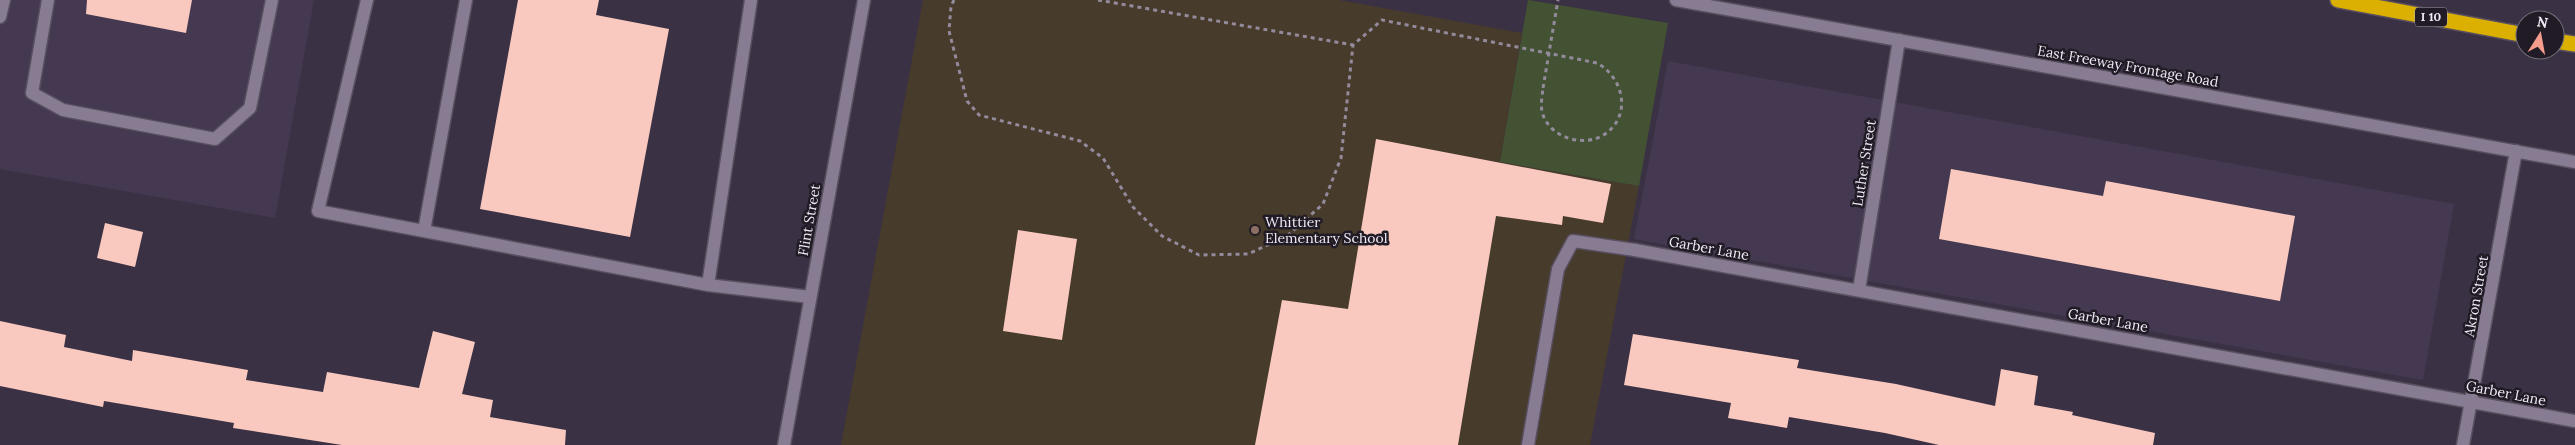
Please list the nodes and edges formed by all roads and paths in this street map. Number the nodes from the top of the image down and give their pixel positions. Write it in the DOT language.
graph roads {
  1 [pos="4,0"];
  2 [pos="48,0"];
  3 [pos="272,0"];
  4 [pos="367,0"];
  5 [pos="466,0"];
  6 [pos="751,0"];
  7 [pos="864,0"];
  8 [pos="954,0"];
  9 [pos="1098,0"];
  10 [pos="1558,0"];
  11 [pos="1676,0"];
  12 [pos="2338,0"];
  13 [pos="0,17"];
  14 [pos="2515,33"];
  15 [pos="1899,40"];
  16 [pos="1353,45"];
  17 [pos="2516,151"];
  18 [pos="2575,162"];
  19 [pos="424,231"];
  20 [pos="708,285"];
  21 [pos="1859,290"];
  22 [pos="810,297"];
  23 [pos="2472,402"];
  24 [pos="2575,421"];
  25 [pos="784,445"];
  26 [pos="1528,445"];
  27 [pos="2463,445"];
  1 -- 13 [label="street"];
  2 -- 3 [label="street"];
  4 -- 19 [label="street"];
  5 -- 19 [label="street"];
  6 -- 20 [label="street"];
  7 -- 22 [label="street, Flint Street"];
  8 -- 16 [label="path"];
  9 -- 16 [label="path"];
  10 -- 16 [label="path, bridge"];
  11 -- 15 [label="street, East Freeway Frontage Road"];
  12 -- 14 [label="highway, I 10"];
  15 -- 17 [label="street, East Freeway Frontage Road"];
  15 -- 21 [label="street, Luther Street"];
  17 -- 18 [label="street, East Freeway Frontage Road"];
  17 -- 23 [label="street, Akron Street"];
  19 -- 20 [label="street"];
  20 -- 22 [label="street"];
  21 -- 23 [label="street, Garber Lane"];
  21 -- 26 [label="street, Garber Lane"];
  22 -- 25 [label="street, Flint Street"];
  23 -- 24 [label="street, Garber Lane"];
  23 -- 27 [label="street, Akron Street"];
}
